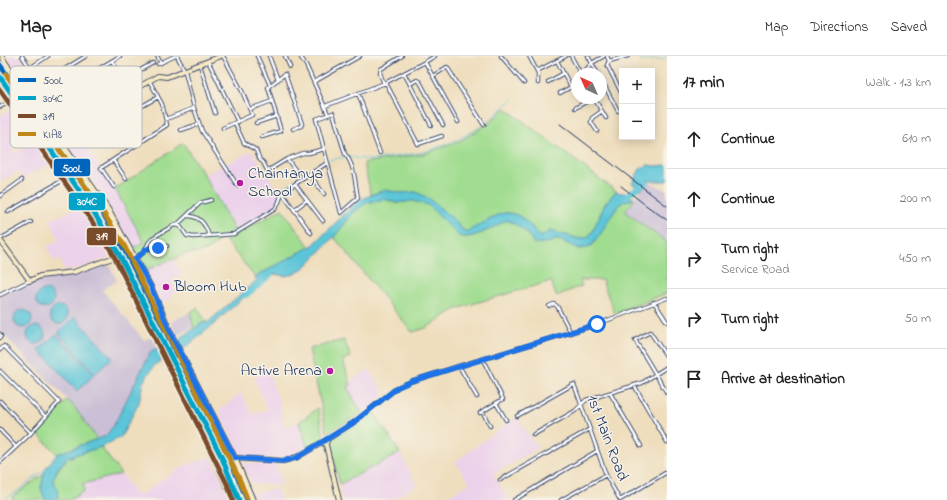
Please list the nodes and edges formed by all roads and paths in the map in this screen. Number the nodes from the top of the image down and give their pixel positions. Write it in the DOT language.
graph roads {
  1 [pos="2,56"];
  2 [pos="22,56"];
  3 [pos="48,56"];
  4 [pos="86,56"];
  5 [pos="120,56"];
  6 [pos="157,56"];
  7 [pos="176,56"];
  8 [pos="222,56"];
  9 [pos="257,56"];
  10 [pos="269,56"];
  11 [pos="285,56"];
  12 [pos="300,56"];
  13 [pos="360,56"];
  14 [pos="402,56"];
  15 [pos="435,56"];
  16 [pos="501,56"];
  17 [pos="529,56"];
  18 [pos="566,56"];
  19 [pos="571,56"];
  20 [pos="588,56"];
  21 [pos="605,56"];
  22 [pos="628,56"];
  23 [pos="622,57"];
  24 [pos="112,61"];
  25 [pos="208,61"];
  26 [pos="557,61"];
  27 [pos="609,61"];
  28 [pos="425,62"];
  29 [pos="153,63"];
  30 [pos="592,63"];
  31 [pos="0,65"];
  32 [pos="200,65"];
  33 [pos="29,66"];
  34 [pos="33,66"];
  35 [pos="70,66"];
  36 [pos="103,66"];
  37 [pos="115,66"];
  38 [pos="290,67"];
  39 [pos="578,68"];
  40 [pos="587,68"];
  41 [pos="595,68"];
  42 [pos="10,69"];
  43 [pos="142,69"];
  44 [pos="185,71"];
  45 [pos="537,71"];
  46 [pos="404,73"];
  47 [pos="564,73"];
  48 [pos="433,76"];
  49 [pos="0,78"];
  50 [pos="10,79"];
  51 [pos="278,80"];
  52 [pos="150,82"];
  53 [pos="314,82"];
  54 [pos="548,82"];
  55 [pos="385,83"];
  56 [pos="524,83"];
  57 [pos="410,84"];
  58 [pos="538,84"];
  59 [pos="270,85"];
  60 [pos="142,86"];
  61 [pos="571,87"];
  62 [pos="619,88"];
  63 [pos="607,90"];
  64 [pos="0,91"];
  65 [pos="10,92"];
  66 [pos="358,93"];
  67 [pos="560,93"];
  68 [pos="158,97"];
  69 [pos="272,101"];
  70 [pos="9,102"];
  71 [pos="583,104"];
  72 [pos="598,104"];
  73 [pos="142,106"];
  74 [pos="325,106"];
  75 [pos="0,107"];
  76 [pos="194,108"];
  77 [pos="575,108"];
  78 [pos="250,109"];
  79 [pos="602,111"];
  80 [pos="618,111"];
  81 [pos="215,113"];
  82 [pos="328,114"];
  83 [pos="277,116"];
  84 [pos="606,118"];
  85 [pos="166,119"];
  86 [pos="236,122"];
  87 [pos="458,122"];
  88 [pos="256,123"];
  89 [pos="199,124"];
  90 [pos="431,125"];
  91 [pos="443,125"];
  92 [pos="484,125"];
  93 [pos="223,128"];
  94 [pos="293,128"];
  95 [pos="181,130"];
  96 [pos="597,131"];
  97 [pos="442,136"];
  98 [pos="262,137"];
  99 [pos="142,142"];
  100 [pos="44,148"];
  101 [pos="49,148"];
  102 [pos="57,148"];
  103 [pos="66,148"];
  104 [pos="132,148"];
  105 [pos="324,149"];
  106 [pos="380,153"];
  107 [pos="287,159"];
  108 [pos="113,160"];
  109 [pos="327,161"];
  110 [pos="310,175"];
  111 [pos="300,176"];
  112 [pos="65,179"];
  113 [pos="126,179"];
  114 [pos="22,180"];
  115 [pos="295,184"];
  116 [pos="237,185"];
  117 [pos="114,187"];
  118 [pos="282,193"];
  119 [pos="324,194"];
  120 [pos="0,196"];
  121 [pos="211,200"];
  122 [pos="307,200"];
  123 [pos="294,210"];
  124 [pos="8,212"];
  125 [pos="188,216"];
  126 [pos="323,221"];
  127 [pos="31,222"];
  128 [pos="178,225"];
  129 [pos="311,233"];
  130 [pos="209,236"];
  131 [pos="0,239"];
  132 [pos="167,246"];
  133 [pos="145,249"];
  134 [pos="115,257"];
  135 [pos="135,258"];
  136 [pos="30,281"];
  137 [pos="0,295"];
  138 [pos="667,298"];
  139 [pos="654,302"];
  140 [pos="549,306"];
  141 [pos="667,322"];
  142 [pos="571,333"];
  143 [pos="0,334"];
  144 [pos="0,338"];
  145 [pos="172,338"];
  146 [pos="0,350"];
  147 [pos="179,353"];
  148 [pos="667,357"];
  149 [pos="171,360"];
  150 [pos="483,360"];
  151 [pos="459,366"];
  152 [pos="667,367"];
  153 [pos="0,371"];
  154 [pos="656,375"];
  155 [pos="634,385"];
  156 [pos="610,392"];
  157 [pos="667,393"];
  158 [pos="477,398"];
  159 [pos="0,401"];
  160 [pos="496,403"];
  161 [pos="581,404"];
  162 [pos="517,416"];
  163 [pos="46,417"];
  164 [pos="202,418"];
  165 [pos="506,420"];
  166 [pos="196,422"];
  167 [pos="490,426"];
  168 [pos="590,429"];
  169 [pos="0,430"];
  170 [pos="31,433"];
  171 [pos="533,435"];
  172 [pos="327,440"];
  173 [pos="667,442"];
  174 [pos="641,446"];
  175 [pos="17,447"];
  176 [pos="598,451"];
  177 [pos="235,458"];
  178 [pos="0,462"];
  179 [pos="667,472"];
  180 [pos="606,475"];
  181 [pos="500,480"];
  182 [pos="233,500"];
  183 [pos="240,500"];
  184 [pos="247,500"];
  185 [pos="253,500"];
  186 [pos="339,500"];
  187 [pos="514,500"];
  188 [pos="561,500"];
  189 [pos="620,500"];
  1 -- 42 [label="street"];
  2 -- 33 [label="street"];
  3 -- 34 [label="street"];
  4 -- 35 [label="street"];
  5 -- 24 [label="street"];
  6 -- 7 [label="street"];
  7 -- 44 [label="street"];
  8 -- 25 [label="street"];
  8 -- 78 [label="street"];
  9 -- 59 [label="street"];
  10 -- 51 [label="street"];
  11 -- 38 [label="street"];
  12 -- 53 [label="street"];
  13 -- 53 [label="street"];
  14 -- 55 [label="street"];
  15 -- 28 [label="street"];
  16 -- 56 [label="street"];
  17 -- 45 [label="street"];
  18 -- 26 [label="street"];
  19 -- 39 [label="street"];
  20 -- 30 [label="street"];
  21 -- 27 [label="street"];
  21 -- 30 [label="street"];
  22 -- 23 [label="street"];
  23 -- 27 [label="street"];
  24 -- 36 [label="street"];
  24 -- 37 [label="street"];
  25 -- 32 [label="street"];
  25 -- 86 [label="street"];
  26 -- 45 [label="street"];
  26 -- 47 [label="street"];
  27 -- 62 [label="street"];
  28 -- 46 [label="street"];
  28 -- 48 [label="street"];
  29 -- 43 [label="street"];
  30 -- 40 [label="street"];
  30 -- 41 [label="street"];
  31 -- 50 [label="highway"];
  32 -- 44 [label="street"];
  32 -- 81 [label="street"];
  44 -- 52 [label="street"];
  44 -- 76 [label="street"];
  45 -- 58 [label="street"];
  46 -- 55 [label="street"];
  46 -- 57 [label="street"];
  47 -- 54 [label="street"];
  47 -- 61 [label="street"];
  48 -- 87 [label="street"];
  48 -- 92 [label="street"];
  49 -- 65 [label="highway"];
  51 -- 59 [label="street"];
  51 -- 94 [label="street"];
  52 -- 60 [label="street"];
  52 -- 68 [label="street"];
  53 -- 74 [label="street"];
  55 -- 66 [label="street"];
  55 -- 97 [label="street"];
  57 -- 90 [label="street"];
  57 -- 91 [label="street"];
  59 -- 69 [label="street"];
  61 -- 67 [label="street"];
  63 -- 80 [label="street"];
  64 -- 70 [label="street"];
  66 -- 74 [label="street"];
  66 -- 106 [label="street"];
  68 -- 73 [label="street"];
  68 -- 85 [label="street"];
  69 -- 78 [label="street"];
  69 -- 83 [label="street"];
  70 -- 75 [label="street"];
  71 -- 77 [label="street"];
  72 -- 79 [label="street"];
  74 -- 82 [label="street"];
  76 -- 85 [label="street"];
  76 -- 89 [label="street"];
  78 -- 86 [label="street"];
  79 -- 84 [label="street"];
  79 -- 96 [label="street"];
  82 -- 105 [label="street"];
  82 -- 109 [label="street"];
  83 -- 88 [label="street"];
  83 -- 98 [label="street"];
  85 -- 99 [label="street"];
  86 -- 93 [label="street"];
  86 -- 107 [label="street"];
  89 -- 95 [label="street"];
  89 -- 116 [label="street"];
  100 -- 112 [label="street"];
  101 -- 149 [label="highway"];
  102 -- 145 [label="highway"];
  103 -- 135 [label="street"];
  104 -- 108 [label="street"];
  105 -- 107 [label="street"];
  105 -- 109 [label="street"];
  107 -- 111 [label="street"];
  108 -- 113 [label="street"];
  108 -- 117 [label="street"];
  109 -- 110 [label="street"];
  110 -- 115 [label="street"];
  110 -- 119 [label="street"];
  112 -- 124 [label="street"];
  112 -- 134 [label="street"];
  114 -- 120 [label="street"];
  115 -- 118 [label="street"];
  115 -- 122 [label="street"];
  118 -- 123 [label="street"];
  118 -- 130 [label="street"];
  121 -- 125 [label="street"];
  122 -- 123 [label="street"];
  122 -- 126 [label="street"];
  123 -- 129 [label="street"];
  125 -- 128 [label="street"];
  125 -- 130 [label="street"];
  127 -- 131 [label="street"];
  128 -- 130 [label="street"];
  128 -- 133 [label="street"];
  131 -- 136 [label="street"];
  132 -- 133 [label="street"];
  133 -- 135 [label="street"];
  134 -- 136 [label="street"];
  134 -- 149 [label="street"];
  135 -- 145 [label="street"];
  136 -- 137 [label="street"];
  138 -- 139 [label="street"];
  139 -- 141 [label="street"];
  139 -- 142 [label="street"];
  140 -- 142 [label="street"];
  142 -- 150 [label="street"];
  143 -- 144 [label="street"];
  145 -- 147 [label="highway"];
  146 -- 163 [label="street"];
  147 -- 177 [label="street"];
  147 -- 184 [label="highway"];
  148 -- 154 [label="street"];
  149 -- 164 [label="highway"];
  149 -- 166 [label="street"];
  150 -- 151 [label="street"];
  150 -- 160 [label="street"];
  151 -- 158 [label="street"];
  151 -- 172 [label="street"];
  152 -- 154 [label="street"];
  153 -- 163 [label="street"];
  154 -- 155 [label="street"];
  154 -- 157 [label="street"];
  155 -- 156 [label="street"];
  155 -- 173 [label="street"];
  156 -- 161 [label="street"];
  156 -- 174 [label="street"];
  159 -- 170 [label="street"];
  160 -- 165 [label="street"];
  160 -- 167 [label="street"];
  161 -- 162 [label="street, 1st Main Road"];
  161 -- 168 [label="street, 1st Main Road"];
  161 -- 171 [label="street"];
  163 -- 170 [label="street"];
  164 -- 166 [label="highway"];
  164 -- 183 [label="highway"];
  166 -- 182 [label="street"];
  168 -- 176 [label="street, 1st Main Road"];
  168 -- 181 [label="street"];
  169 -- 175 [label="street"];
  170 -- 175 [label="street"];
  172 -- 177 [label="street"];
  172 -- 186 [label="street"];
  175 -- 178 [label="street"];
  176 -- 180 [label="street, 1st Main Road"];
  176 -- 187 [label="street"];
  177 -- 185 [label="street"];
  179 -- 189 [label="street"];
  180 -- 188 [label="street"];
  180 -- 189 [label="street, 1st Main Road"];
}
